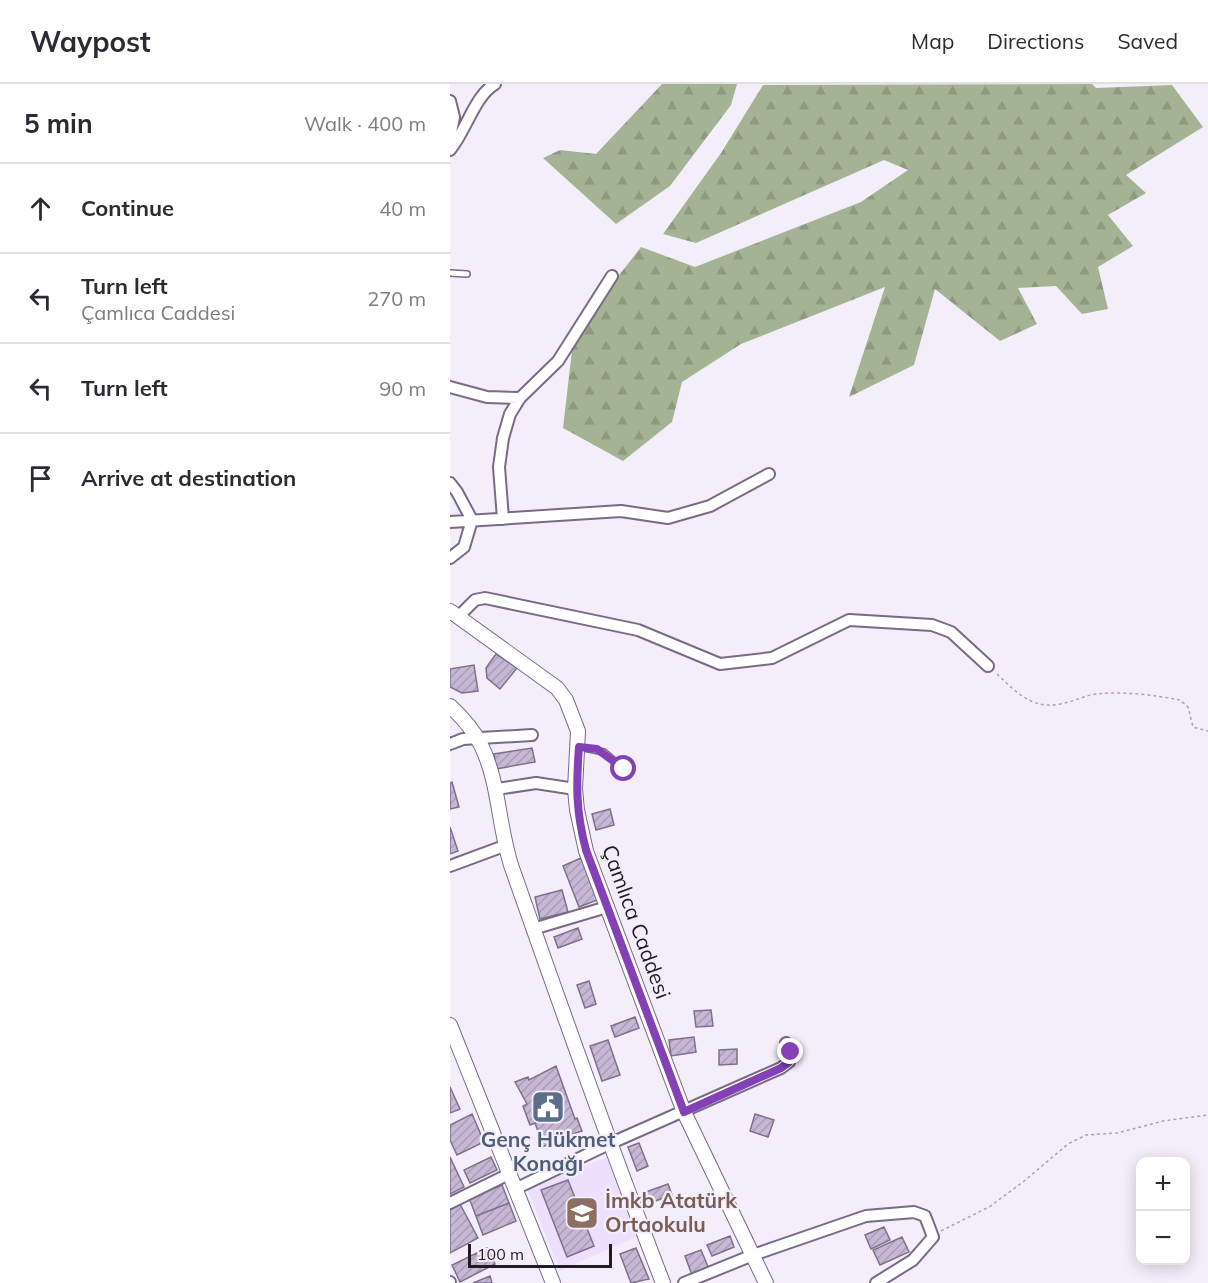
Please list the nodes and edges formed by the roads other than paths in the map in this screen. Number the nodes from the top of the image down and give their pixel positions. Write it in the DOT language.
graph roads {
  1 [pos="495,84"];
  2 [pos="450,101"];
  3 [pos="450,137"];
  4 [pos="450,148"];
  5 [pos="450,273"];
  6 [pos="467,274"];
  7 [pos="612,276"];
  8 [pos="450,387"];
  9 [pos="520,398"];
  10 [pos="769,474"];
  11 [pos="450,483"];
  12 [pos="503,519"];
  13 [pos="472,520"];
  14 [pos="450,522"];
  15 [pos="450,558"];
  16 [pos="454,614"];
  17 [pos="988,666"];
  18 [pos="450,706"];
  19 [pos="532,735"];
  20 [pos="477,738"];
  21 [pos="450,744"];
  22 [pos="579,747"];
  23 [pos="624,769"];
  24 [pos="497,789"];
  25 [pos="575,789"];
  26 [pos="504,846"];
  27 [pos="450,866"];
  28 [pos="607,907"];
  29 [pos="533,928"];
  30 [pos="450,1025"];
  31 [pos="786,1043"];
  32 [pos="684,1112"];
  33 [pos="609,1144"];
  34 [pos="509,1174"];
  35 [pos="515,1189"];
  36 [pos="450,1203"];
  37 [pos="753,1255"];
  38 [pos="553,1283"];
  39 [pos="663,1283"];
  40 [pos="684,1283"];
  41 [pos="766,1283"];
  42 [pos="876,1283"];
  1 -- 4 [label="street"];
  2 -- 3 [label="street"];
  5 -- 6 [label="lane"];
  7 -- 9 [label="street"];
  8 -- 9 [label="street"];
  9 -- 12 [label="street"];
  10 -- 12 [label="street"];
  11 -- 13 [label="street"];
  12 -- 13 [label="street"];
  13 -- 14 [label="street"];
  13 -- 15 [label="street"];
  16 -- 17 [label="street"];
  16 -- 22 [label="street, Çamlıca Caddesi"];
  18 -- 20 [label="street"];
  19 -- 20 [label="street"];
  20 -- 21 [label="street"];
  20 -- 24 [label="street"];
  22 -- 23 [label="lane"];
  22 -- 25 [label="street, Çamlıca Caddesi"];
  24 -- 25 [label="street"];
  24 -- 26 [label="street"];
  25 -- 28 [label="street, Çamlıca Caddesi"];
  26 -- 27 [label="street"];
  26 -- 29 [label="street"];
  28 -- 29 [label="street"];
  28 -- 32 [label="street, Çamlıca Caddesi"];
  29 -- 33 [label="street"];
  30 -- 34 [label="street"];
  31 -- 32 [label="street"];
  32 -- 33 [label="street"];
  32 -- 37 [label="street, Çamlıca Caddesi"];
  33 -- 35 [label="street"];
  33 -- 39 [label="street"];
  34 -- 35 [label="street"];
  34 -- 36 [label="street"];
  35 -- 38 [label="street"];
  37 -- 40 [label="street"];
  37 -- 41 [label="street, Çamlıca Caddesi"];
  37 -- 42 [label="street"];
}
